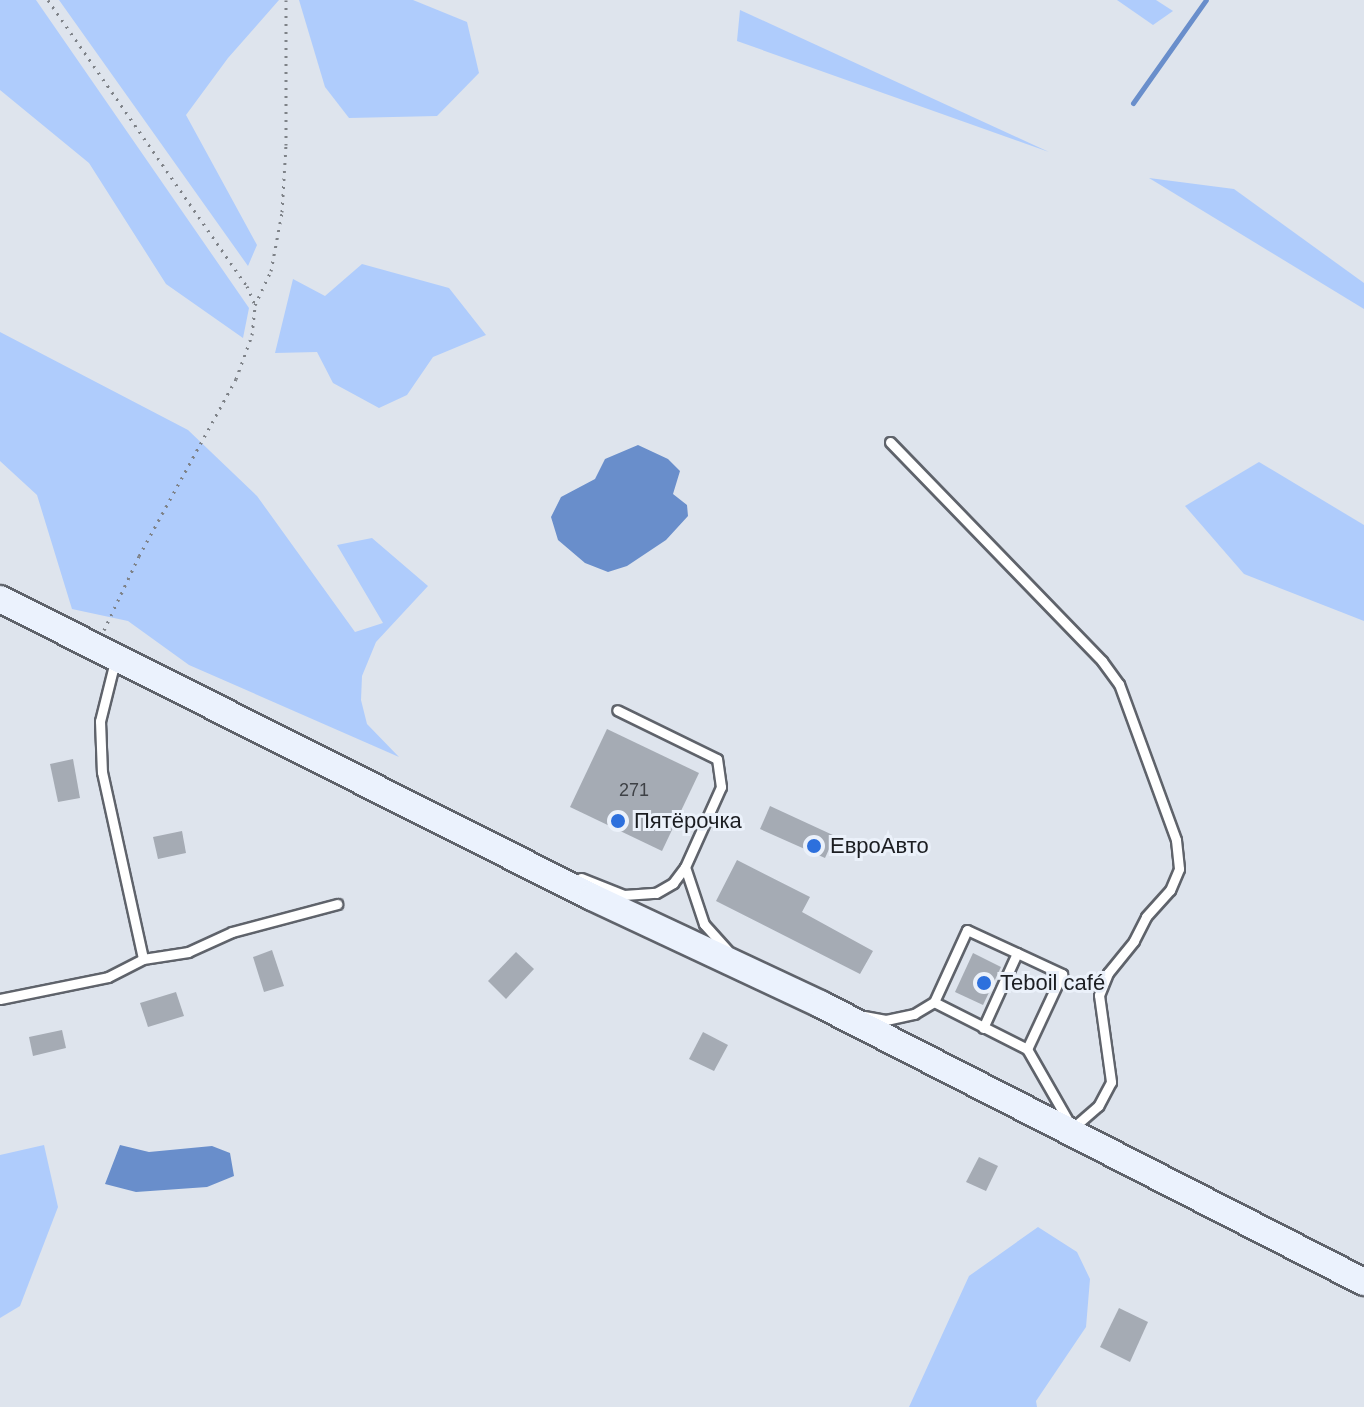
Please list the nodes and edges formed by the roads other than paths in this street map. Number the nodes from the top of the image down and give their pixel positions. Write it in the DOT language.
graph roads {
  1 [pos="890,442"];
  2 [pos="0,599"];
  3 [pos="106,653"];
  4 [pos="617,710"];
  5 [pos="476,839"];
  6 [pos="685,867"];
  7 [pos="337,904"];
  8 [pos="1017,953"];
  9 [pos="143,959"];
  10 [pos="770,980"];
  11 [pos="0,999"];
  12 [pos="934,1002"];
  13 [pos="820,1004"];
  14 [pos="983,1028"];
  15 [pos="1027,1049"];
  16 [pos="1073,1128"];
  17 [pos="1097,1147"];
  18 [pos="1364,1282"];
  1 -- 16 [label="lane"];
  2 -- 3 [label="main road"];
  3 -- 5 [label="main road"];
  3 -- 9 [label="lane"];
  4 -- 6 [label="lane"];
  5 -- 6 [label="lane"];
  5 -- 10 [label="main road"];
  6 -- 10 [label="lane"];
  7 -- 9 [label="lane"];
  8 -- 12 [label="lane"];
  8 -- 14 [label="lane"];
  8 -- 15 [label="lane"];
  9 -- 11 [label="lane"];
  10 -- 13 [label="main road"];
  12 -- 13 [label="lane"];
  12 -- 14 [label="lane"];
  13 -- 17 [label="main road"];
  14 -- 15 [label="lane"];
  15 -- 16 [label="lane"];
  16 -- 17 [label="lane"];
  17 -- 18 [label="main road"];
}
